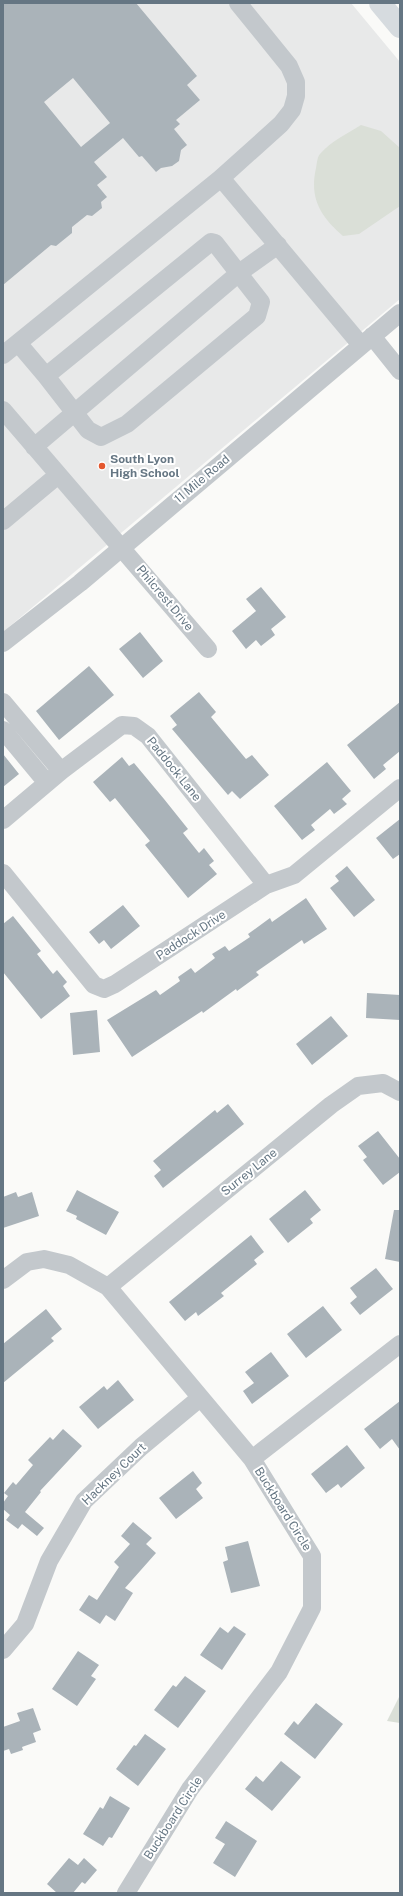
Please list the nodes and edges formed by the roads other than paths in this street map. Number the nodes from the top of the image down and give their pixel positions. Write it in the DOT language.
graph roads {
  1 [pos="238,3"];
  2 [pos="380,3"];
  3 [pos="400,27"];
  4 [pos="221,178"];
  5 [pos="278,245"];
  6 [pos="239,273"];
  7 [pos="400,312"];
  8 [pos="367,341"];
  9 [pos="18,343"];
  10 [pos="3,355"];
  11 [pos="400,371"];
  12 [pos="46,376"];
  13 [pos="3,410"];
  14 [pos="74,413"];
  15 [pos="34,448"];
  16 [pos="58,476"];
  17 [pos="3,521"];
  18 [pos="122,547"];
  19 [pos="3,643"];
  20 [pos="208,649"];
  21 [pos="3,702"];
  22 [pos="3,730"];
  23 [pos="61,771"];
  24 [pos="47,783"];
  25 [pos="400,788"];
  26 [pos="3,820"];
  27 [pos="3,873"];
  28 [pos="266,885"];
  29 [pos="400,1092"];
  30 [pos="3,1280"];
  31 [pos="108,1287"];
  32 [pos="400,1344"];
  33 [pos="200,1398"];
  34 [pos="252,1459"];
  35 [pos="3,1650"];
  36 [pos="126,1893"];
  1 -- 4 [label="street"];
  2 -- 3 [label="main road"];
  4 -- 5 [label="street"];
  4 -- 9 [label="street"];
  5 -- 6 [label="street"];
  5 -- 8 [label="street"];
  6 -- 12 [label="street"];
  6 -- 14 [label="street"];
  6 -- 14 [label="street"];
  7 -- 8 [label="street, 11 Mile Road"];
  8 -- 11 [label="street"];
  8 -- 18 [label="street, 11 Mile Road"];
  9 -- 10 [label="street"];
  9 -- 12 [label="street"];
  12 -- 14 [label="street"];
  13 -- 15 [label="street, Philcrest Drive"];
  14 -- 15 [label="street"];
  15 -- 16 [label="street, Philcrest Drive"];
  16 -- 17 [label="street"];
  16 -- 18 [label="street, Philcrest Drive"];
  18 -- 19 [label="street, 11 Mile Road"];
  18 -- 20 [label="street, Philcrest Drive"];
  21 -- 23 [label="street"];
  22 -- 24 [label="street"];
  23 -- 24 [label="street, Paddock Lane"];
  23 -- 28 [label="street, Paddock Lane"];
  24 -- 26 [label="street, Paddock Lane"];
  25 -- 28 [label="street, Paddock Drive"];
  27 -- 28 [label="street, Paddock Drive"];
  29 -- 31 [label="street, Surrey Lane"];
  30 -- 31 [label="street, Buckboard Circle"];
  31 -- 33 [label="street, Buckboard Circle"];
  32 -- 34 [label="street"];
  33 -- 34 [label="street, Buckboard Circle"];
  33 -- 35 [label="street, Hackney Court"];
  34 -- 36 [label="street, Buckboard Circle"];
}
